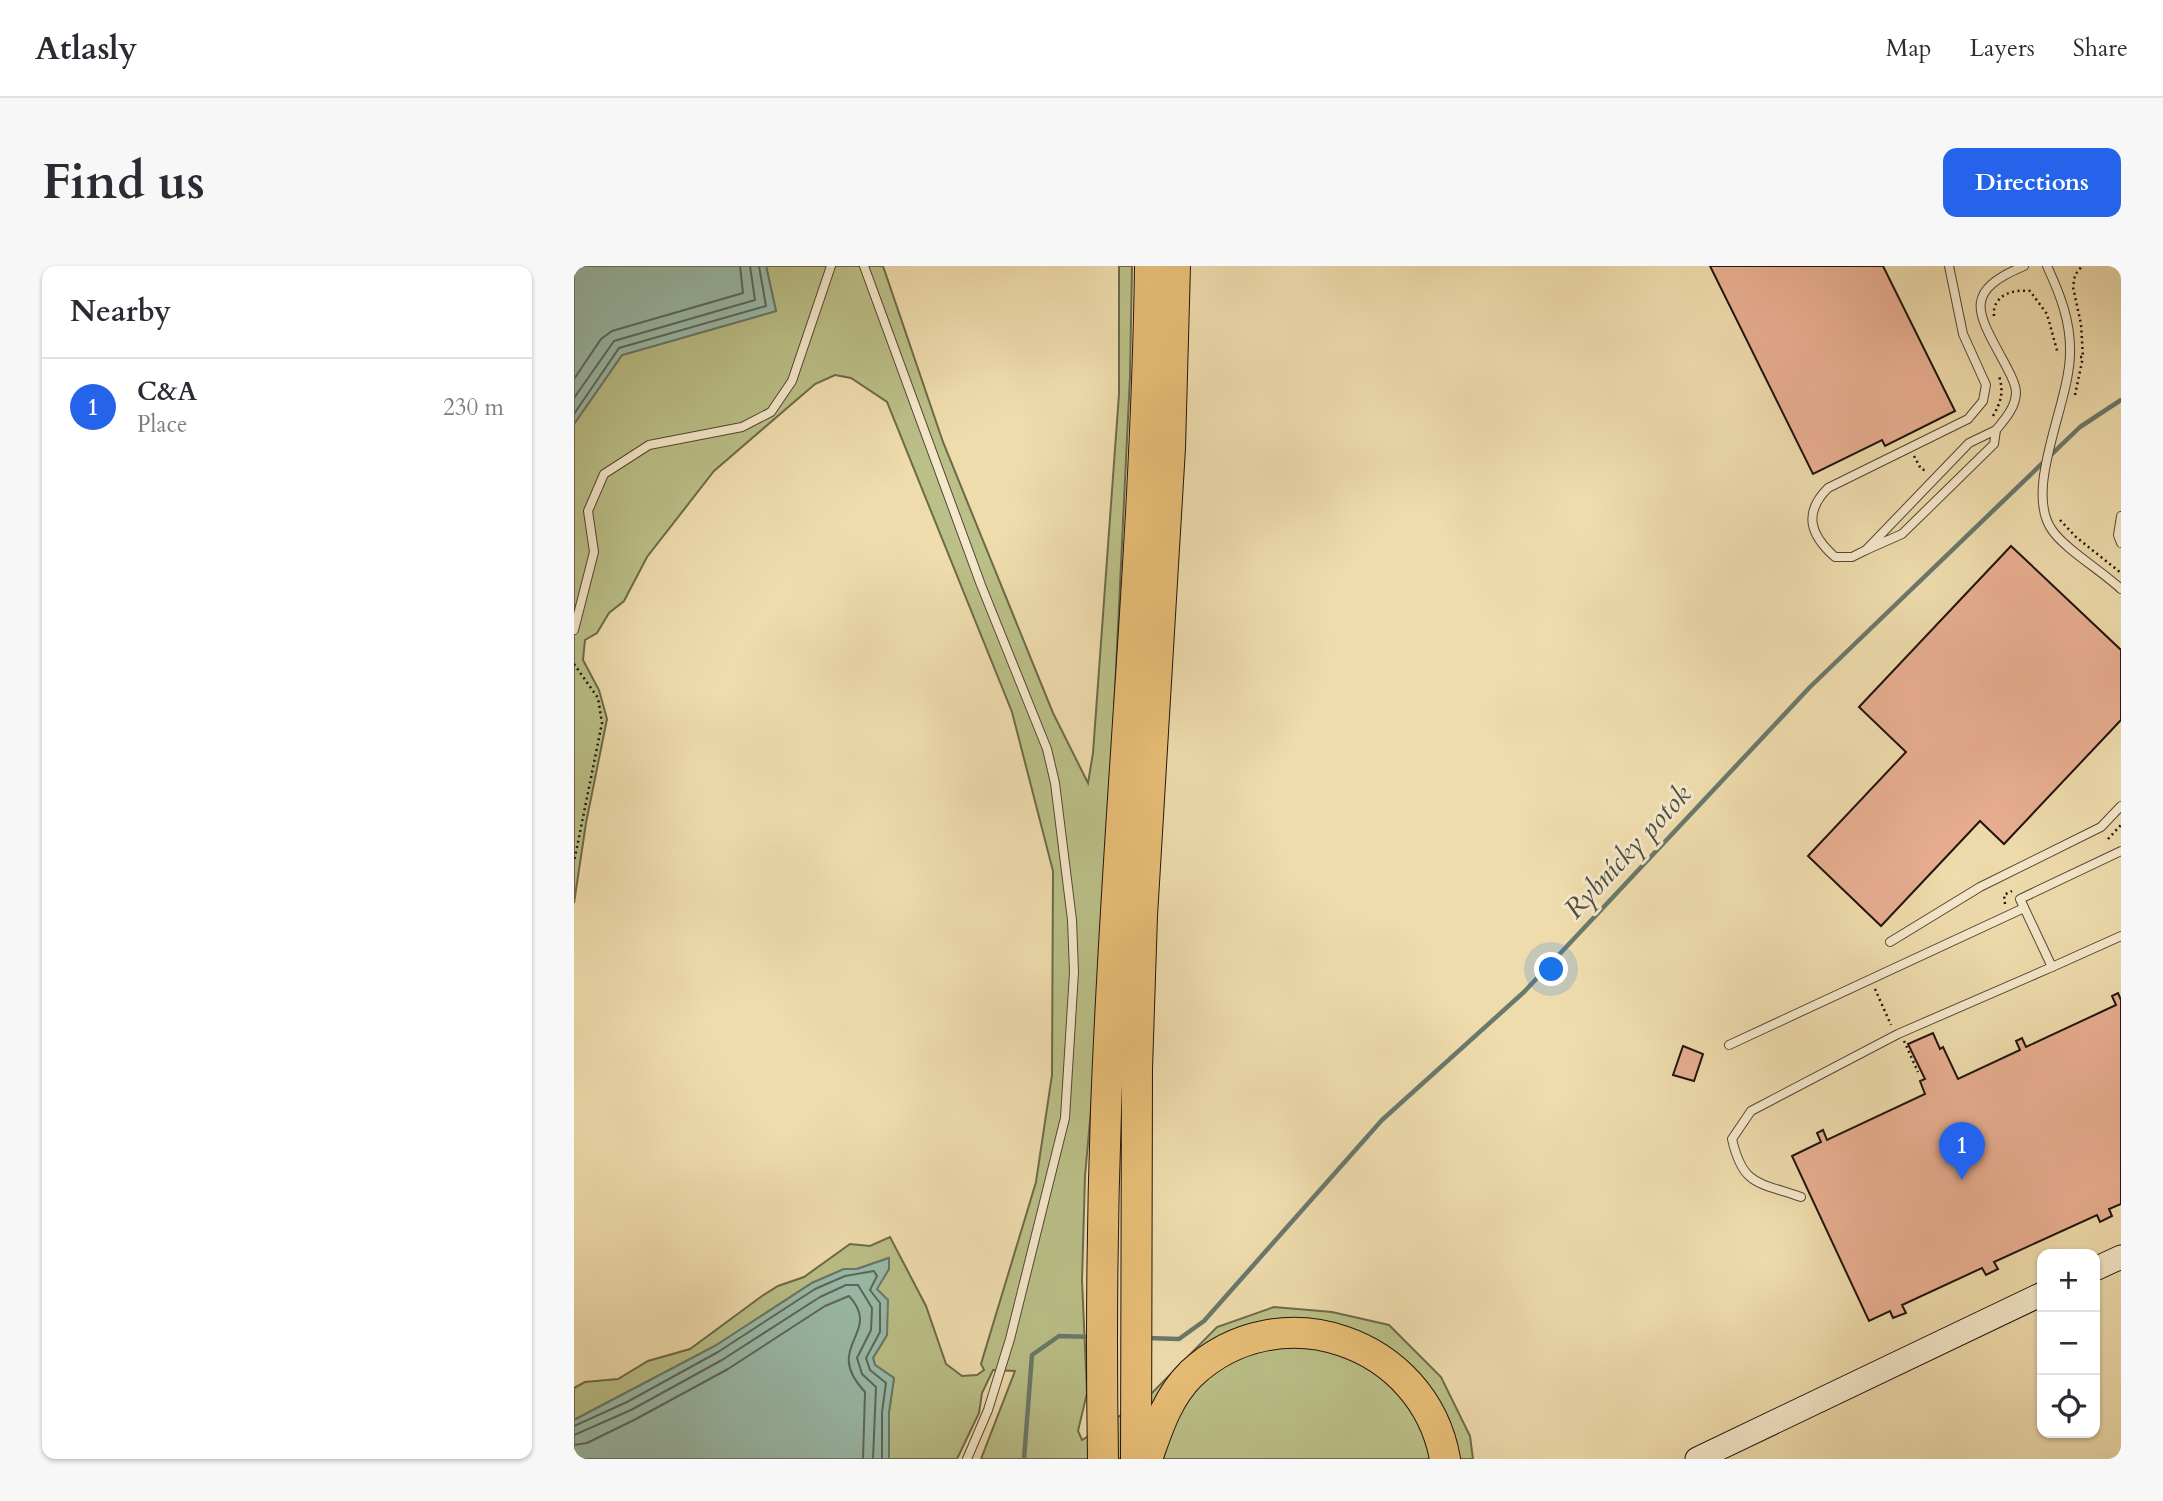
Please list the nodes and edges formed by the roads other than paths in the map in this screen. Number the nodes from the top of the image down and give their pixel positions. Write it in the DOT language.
graph roads {
  1 [pos="831,266"];
  2 [pos="864,266"];
  3 [pos="1150,266"];
  4 [pos="1175,266"];
  5 [pos="1950,266"];
  6 [pos="2024,266"];
  7 [pos="2051,267"];
  8 [pos="1996,430"];
  9 [pos="2121,516"];
  10 [pos="2121,543"];
  11 [pos="1866,550"];
  12 [pos="2121,589"];
  13 [pos="574,630"];
  14 [pos="2121,806"];
  15 [pos="2121,851"];
  16 [pos="2024,908"];
  17 [pos="2121,936"];
  18 [pos="1891,942"];
  19 [pos="2052,967"];
  20 [pos="1729,1045"];
  21 [pos="1801,1197"];
  22 [pos="2121,1257"];
  23 [pos="2100,1267"];
  24 [pos="2037,1296"];
  25 [pos="1101,1400"];
  26 [pos="967,1459"];
  27 [pos="1084,1459"];
  28 [pos="1103,1459"];
  29 [pos="1136,1459"];
  30 [pos="1147,1459"];
  31 [pos="1445,1459"];
  32 [pos="1697,1459"];
  1 -- 13 [label="lane"];
  2 -- 26 [label="lane"];
  3 -- 25 [label="highway"];
  4 -- 29 [label="highway"];
  5 -- 11 [label="lane"];
  6 -- 8 [label="lane"];
  7 -- 12 [label="lane"];
  8 -- 11 [label="lane"];
  8 -- 11 [label="lane"];
  9 -- 10 [label="lane"];
  14 -- 18 [label="lane"];
  15 -- 16 [label="lane"];
  16 -- 19 [label="lane"];
  16 -- 20 [label="lane"];
  17 -- 19 [label="lane"];
  19 -- 21 [label="lane"];
  22 -- 23 [label="main road"];
  24 -- 32 [label="main road"];
  25 -- 27 [label="highway"];
  25 -- 28 [label="highway"];
  30 -- 31 [label="highway"];
}
